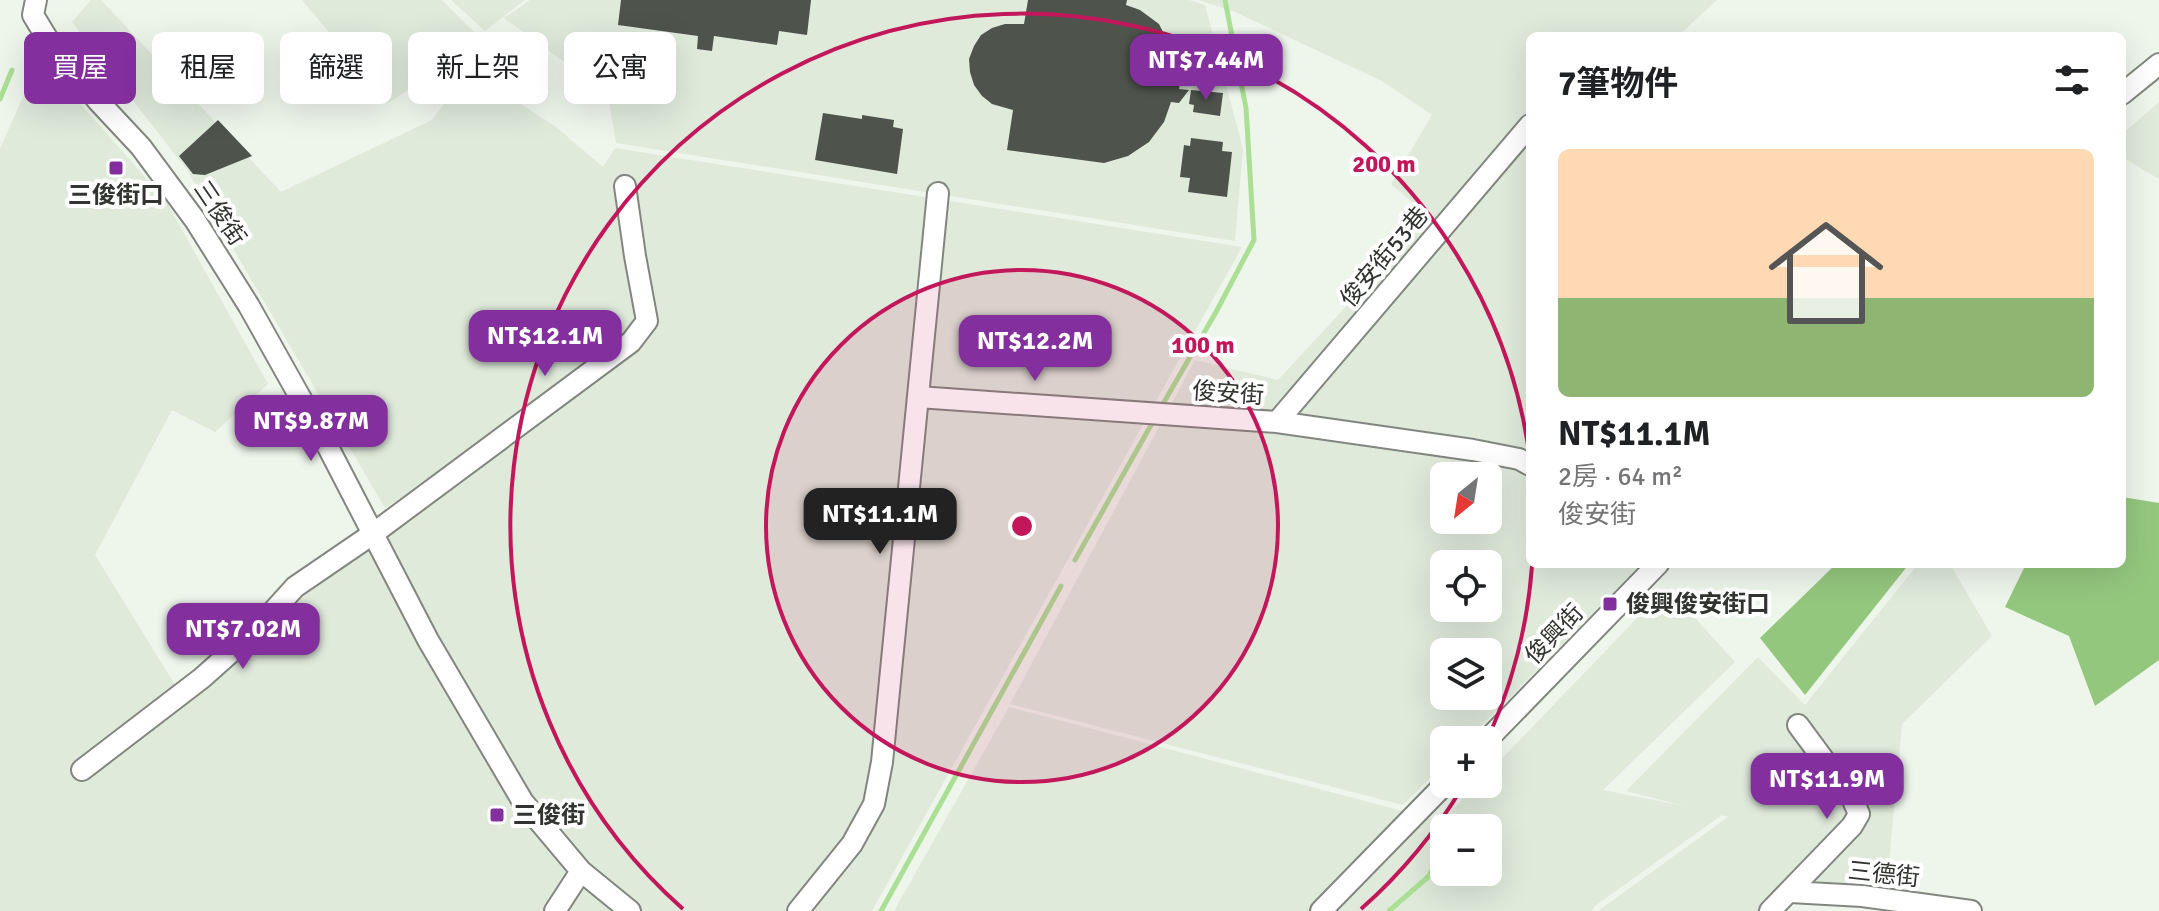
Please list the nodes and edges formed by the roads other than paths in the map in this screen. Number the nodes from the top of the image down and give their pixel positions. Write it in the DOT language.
graph roads {
  1 [pos="36,0"];
  2 [pos="2159,64"];
  3 [pos="2126,91"];
  4 [pos="1526,130"];
  5 [pos="625,186"];
  6 [pos="938,193"];
  7 [pos="918,397"];
  8 [pos="1277,422"];
  9 [pos="1526,463"];
  10 [pos="374,533"];
  11 [pos="1653,568"];
  12 [pos="1798,725"];
  13 [pos="1501,726"];
  14 [pos="82,770"];
  15 [pos="1431,798"];
  16 [pos="581,871"];
  17 [pos="1790,892"];
  18 [pos="1944,909"];
  19 [pos="555,911"];
  20 [pos="630,911"];
  21 [pos="798,911"];
  22 [pos="1321,911"];
  23 [pos="1770,911"];
  24 [pos="1971,911"];
  1 -- 10 [label="street, 三俊街"];
  2 -- 3 [label="street"];
  4 -- 8 [label="street, 俊安街53巷"];
  5 -- 10 [label="street"];
  6 -- 7 [label="street"];
  7 -- 8 [label="street, 俊安街"];
  7 -- 21 [label="street"];
  8 -- 9 [label="street, 俊安街"];
  10 -- 14 [label="street"];
  10 -- 16 [label="street, 三俊街"];
  11 -- 13 [label="street, 俊興街"];
  12 -- 17 [label="street, 三德街"];
  15 -- 22 [label="street"];
  16 -- 19 [label="street"];
  16 -- 20 [label="street, 三俊街"];
  17 -- 18 [label="street, 三德街"];
  17 -- 23 [label="street, 三德街"];
  18 -- 24 [label="street, 三德街"];
}
